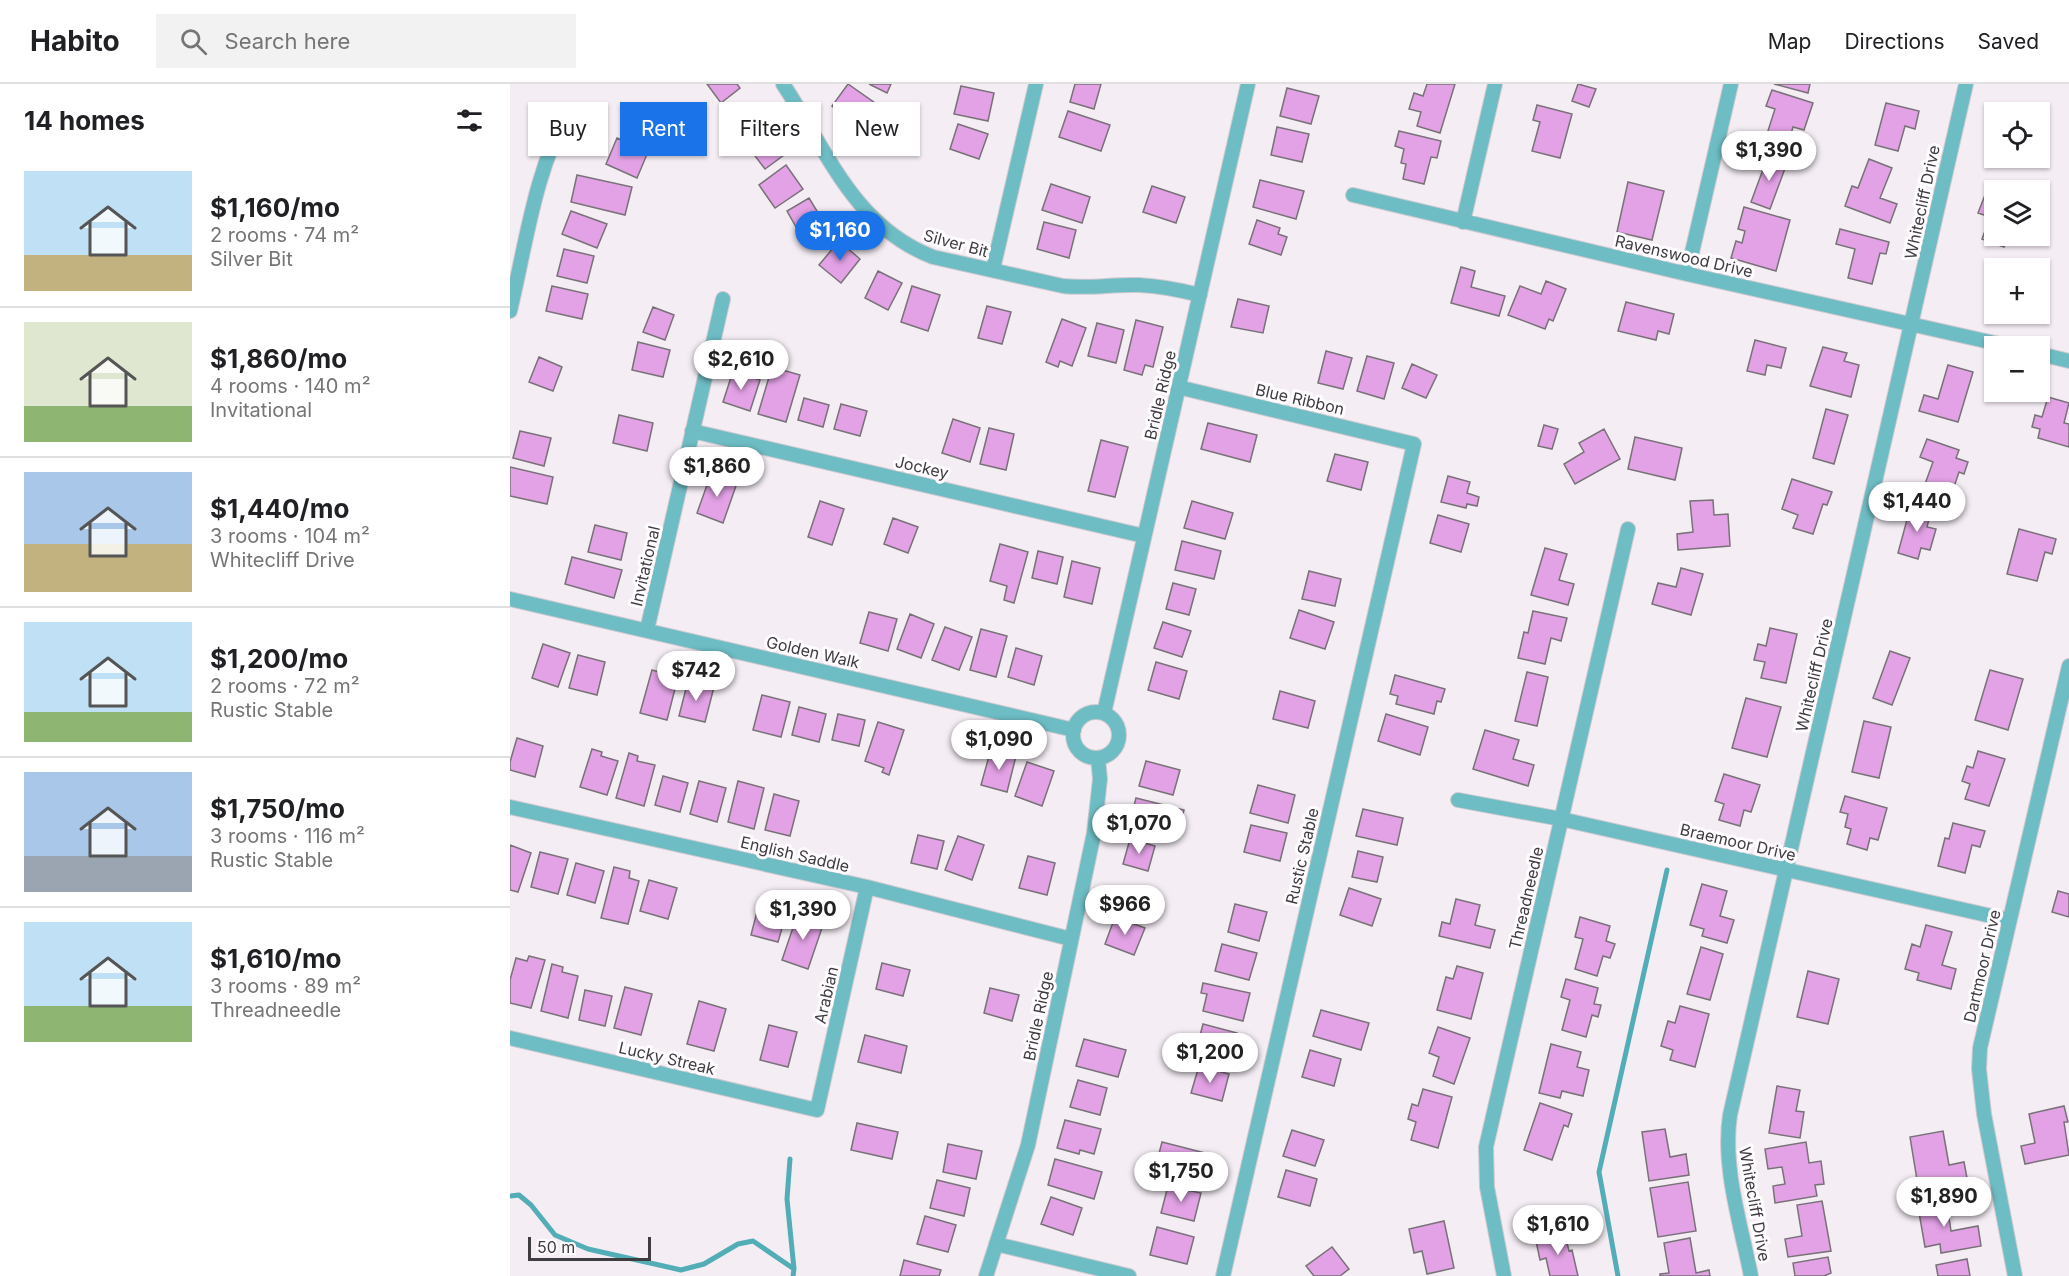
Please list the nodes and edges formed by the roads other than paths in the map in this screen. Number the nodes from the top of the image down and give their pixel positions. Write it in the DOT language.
graph roads {
  1 [pos="1036,84"];
  2 [pos="1248,84"];
  3 [pos="1495,84"];
  4 [pos="1731,84"];
  5 [pos="1966,84"];
  6 [pos="788,86"];
  7 [pos="547,156"];
  8 [pos="1353,195"];
  9 [pos="1463,222"];
  10 [pos="993,270"];
  11 [pos="1688,274"];
  12 [pos="1200,295"];
  13 [pos="723,299"];
  14 [pos="510,311"];
  15 [pos="1912,324"];
  16 [pos="1984,340"];
  17 [pos="2050,356"];
  18 [pos="2069,361"];
  19 [pos="1178,387"];
  20 [pos="692,431"];
  21 [pos="1414,444"];
  22 [pos="1628,529"];
  23 [pos="1144,536"];
  24 [pos="510,599"];
  25 [pos="647,630"];
  26 [pos="2069,666"];
  27 [pos="1104,713"];
  28 [pos="1074,730"];
  29 [pos="1098,758"];
  30 [pos="1458,800"];
  31 [pos="510,807"];
  32 [pos="1561,819"];
  33 [pos="1786,870"];
  34 [pos="867,887"];
  35 [pos="2009,920"];
  36 [pos="1071,939"];
  37 [pos="510,1038"];
  38 [pos="817,1110"];
  39 [pos="996,1244"];
  40 [pos="986,1276"];
  41 [pos="1129,1276"];
  42 [pos="1223,1276"];
  43 [pos="1504,1276"];
  44 [pos="1751,1276"];
  45 [pos="2015,1276"];
  1 -- 10 [label="street"];
  2 -- 12 [label="street, Bridle Ridge"];
  3 -- 9 [label="street"];
  4 -- 11 [label="street"];
  5 -- 15 [label="street, Whitecliff Drive"];
  6 -- 10 [label="street, Silver Bit"];
  7 -- 14 [label="street"];
  8 -- 9 [label="street, Ravenswood Drive"];
  9 -- 11 [label="street, Ravenswood Drive"];
  10 -- 12 [label="street, Silver Bit"];
  11 -- 15 [label="street, Ravenswood Drive"];
  12 -- 19 [label="street, Bridle Ridge"];
  13 -- 20 [label="street, Invitational"];
  15 -- 16 [label="street, Ravenswood Drive"];
  15 -- 33 [label="street, Whitecliff Drive"];
  17 -- 18 [label="street"];
  19 -- 21 [label="street, Blue Ribbon"];
  19 -- 23 [label="street, Bridle Ridge"];
  20 -- 23 [label="street, Jockey"];
  20 -- 25 [label="street, Invitational"];
  21 -- 42 [label="street, Rustic Stable"];
  22 -- 32 [label="street, Threadneedle"];
  23 -- 27 [label="street, Bridle Ridge"];
  24 -- 25 [label="street, Golden Walk"];
  25 -- 28 [label="street, Golden Walk"];
  26 -- 35 [label="street, Dartmoor Drive"];
  27 -- 28 [label="street"];
  27 -- 29 [label="street"];
  28 -- 29 [label="street"];
  29 -- 36 [label="street, Bridle Ridge"];
  30 -- 32 [label="street, Braemoor Drive"];
  31 -- 34 [label="street, English Saddle"];
  32 -- 33 [label="street, Braemoor Drive"];
  32 -- 43 [label="street, Threadneedle"];
  33 -- 35 [label="street, Braemoor Drive"];
  33 -- 44 [label="street, Whitecliff Drive"];
  34 -- 36 [label="street, English Saddle"];
  34 -- 38 [label="street, Arabian"];
  35 -- 45 [label="street, Dartmoor Drive"];
  36 -- 39 [label="street, Bridle Ridge"];
  37 -- 38 [label="street, Lucky Streak"];
  39 -- 40 [label="street, Bridle Ridge"];
  39 -- 41 [label="street"];
}
